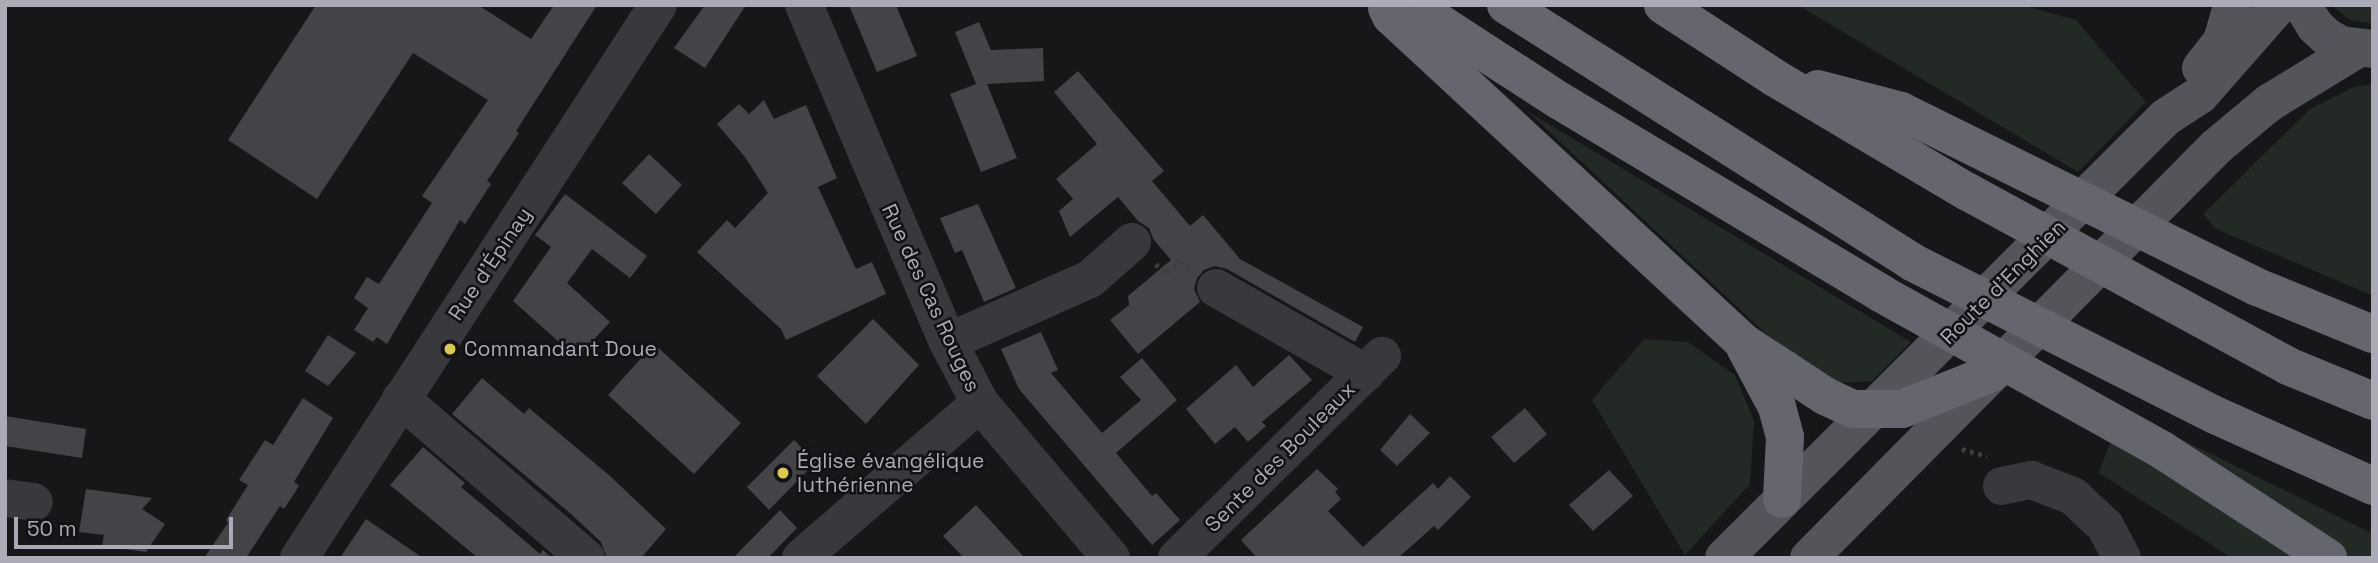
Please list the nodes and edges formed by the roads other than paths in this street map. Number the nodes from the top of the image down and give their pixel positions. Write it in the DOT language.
graph roads {
  1 [pos="658,5"];
  2 [pos="804,5"];
  3 [pos="1386,5"];
  4 [pos="1412,5"];
  5 [pos="1506,5"];
  6 [pos="1663,5"];
  7 [pos="2232,5"];
  8 [pos="2279,5"];
  9 [pos="2302,5"];
  10 [pos="2365,49"];
  11 [pos="1775,78"];
  12 [pos="2166,117"];
  13 [pos="1132,243"];
  14 [pos="1216,288"];
  15 [pos="2370,332"];
  16 [pos="948,342"];
  17 [pos="1743,342"];
  18 [pos="1992,373"];
  19 [pos="401,399"];
  20 [pos="2373,401"];
  21 [pos="980,403"];
  22 [pos="1907,407"];
  23 [pos="2002,486"];
  24 [pos="2373,486"];
  25 [pos="1782,499"];
  26 [pos="299,558"];
  27 [pos="586,558"];
  28 [pos="801,558"];
  29 [pos="1111,558"];
  30 [pos="1177,558"];
  31 [pos="1724,558"];
  32 [pos="1809,558"];
  33 [pos="2122,558"];
  34 [pos="2328,558"];
  1 -- 19 [label="street, Rue d'Épinay"];
  2 -- 16 [label="street, Rue des Cas Rouges"];
  3 -- 17 [label="highway"];
  4 -- 34 [label="highway"];
  5 -- 24 [label="highway"];
  6 -- 11 [label="highway"];
  7 -- 12 [label="main road"];
  8 -- 12 [label="main road, Route d'Enghien"];
  9 -- 10 [label="main road"];
  10 -- 18 [label="main road"];
  11 -- 15 [label="highway"];
  11 -- 20 [label="highway"];
  12 -- 22 [label="main road, Route d'Enghien"];
  13 -- 16 [label="street"];
  14 -- 30 [label="street, Sente des Bouleaux"];
  16 -- 21 [label="street, Rue des Cas Rouges"];
  17 -- 22 [label="highway"];
  17 -- 25 [label="highway"];
  18 -- 22 [label="highway"];
  19 -- 26 [label="street, Rue d'Épinay"];
  19 -- 27 [label="street"];
  21 -- 28 [label="street"];
  21 -- 29 [label="street, Rue des Cas Rouges"];
  22 -- 25 [label="main road, Route d'Enghien"];
  22 -- 32 [label="main road, Route d'Enghien"];
  23 -- 33 [label="street"];
  25 -- 31 [label="main road, Route d'Enghien"];
}
